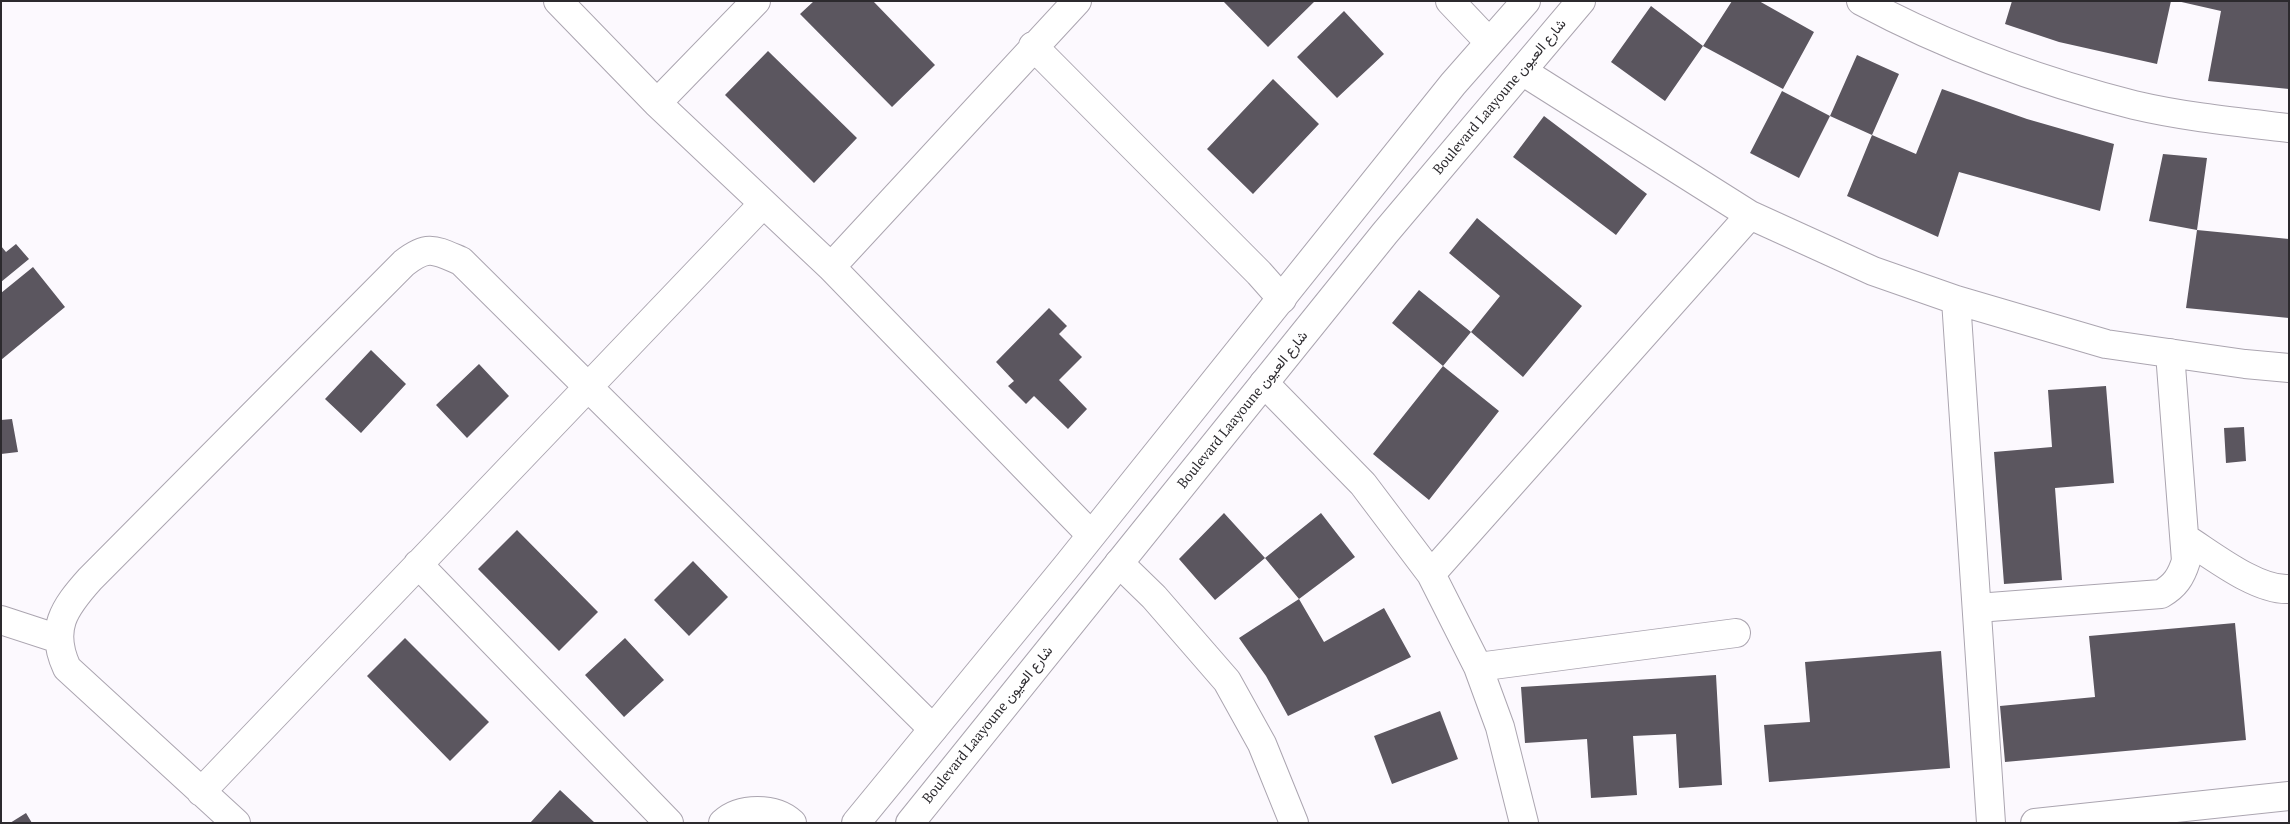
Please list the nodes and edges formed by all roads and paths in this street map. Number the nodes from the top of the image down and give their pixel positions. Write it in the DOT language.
graph roads {
  1 [pos="558,1"];
  2 [pos="756,1"];
  3 [pos="1077,1"];
  4 [pos="1450,1"];
  5 [pos="1526,1"];
  6 [pos="1581,1"];
  7 [pos="1861,1"];
  8 [pos="1489,42"];
  9 [pos="1033,46"];
  10 [pos="1522,71"];
  11 [pos="657,104"];
  12 [pos="2289,128"];
  13 [pos="763,204"];
  14 [pos="1750,214"];
  15 [pos="831,267"];
  16 [pos="1282,299"];
  17 [pos="1956,300"];
  18 [pos="2170,353"];
  19 [pos="2289,368"];
  20 [pos="1264,383"];
  21 [pos="587,388"];
  22 [pos="1091,535"];
  23 [pos="2185,538"];
  24 [pos="418,564"];
  25 [pos="1119,564"];
  26 [pos="1431,574"];
  27 [pos="2289,589"];
  28 [pos="1977,608"];
  29 [pos="1,620"];
  30 [pos="1736,633"];
  31 [pos="59,639"];
  32 [pos="1478,667"];
  33 [pos="933,729"];
  34 [pos="200,792"];
  35 [pos="2289,796"];
  36 [pos="2230,813"];
  37 [pos="236,823"];
  38 [pos="669,823"];
  39 [pos="722,823"];
  40 [pos="792,823"];
  41 [pos="856,823"];
  42 [pos="910,823"];
  43 [pos="1294,823"];
  44 [pos="1524,823"];
  45 [pos="1991,823"];
  46 [pos="2036,823"];
  1 -- 11 [label="street"];
  2 -- 11 [label="street"];
  3 -- 9 [label="street"];
  4 -- 8 [label="street"];
  5 -- 8 [label="street"];
  6 -- 10 [label="street, Boulevard Laayoune شارع العيون"];
  7 -- 12 [label="street"];
  8 -- 16 [label="street"];
  9 -- 15 [label="street"];
  9 -- 16 [label="street"];
  10 -- 14 [label="street"];
  10 -- 20 [label="street, Boulevard Laayoune شارع العيون"];
  11 -- 13 [label="street"];
  13 -- 15 [label="street"];
  13 -- 21 [label="street"];
  14 -- 17 [label="street"];
  14 -- 26 [label="street"];
  15 -- 22 [label="street"];
  16 -- 22 [label="street"];
  17 -- 18 [label="street"];
  17 -- 28 [label="street"];
  18 -- 19 [label="street"];
  18 -- 23 [label="street"];
  20 -- 25 [label="street, Boulevard Laayoune شارع العيون"];
  20 -- 26 [label="street"];
  21 -- 24 [label="street"];
  21 -- 31 [label="street"];
  21 -- 33 [label="street"];
  22 -- 33 [label="street"];
  23 -- 27 [label="street"];
  23 -- 28 [label="street"];
  24 -- 34 [label="street"];
  24 -- 38 [label="street"];
  25 -- 42 [label="street, Boulevard Laayoune شارع العيون"];
  25 -- 43 [label="street"];
  26 -- 32 [label="street"];
  28 -- 45 [label="street"];
  29 -- 31 [label="street"];
  30 -- 32 [label="street"];
  31 -- 34 [label="street"];
  32 -- 44 [label="street"];
  33 -- 41 [label="street"];
  34 -- 37 [label="street"];
  35 -- 36 [label="street"];
  36 -- 46 [label="street"];
  39 -- 40 [label="street"];
}
